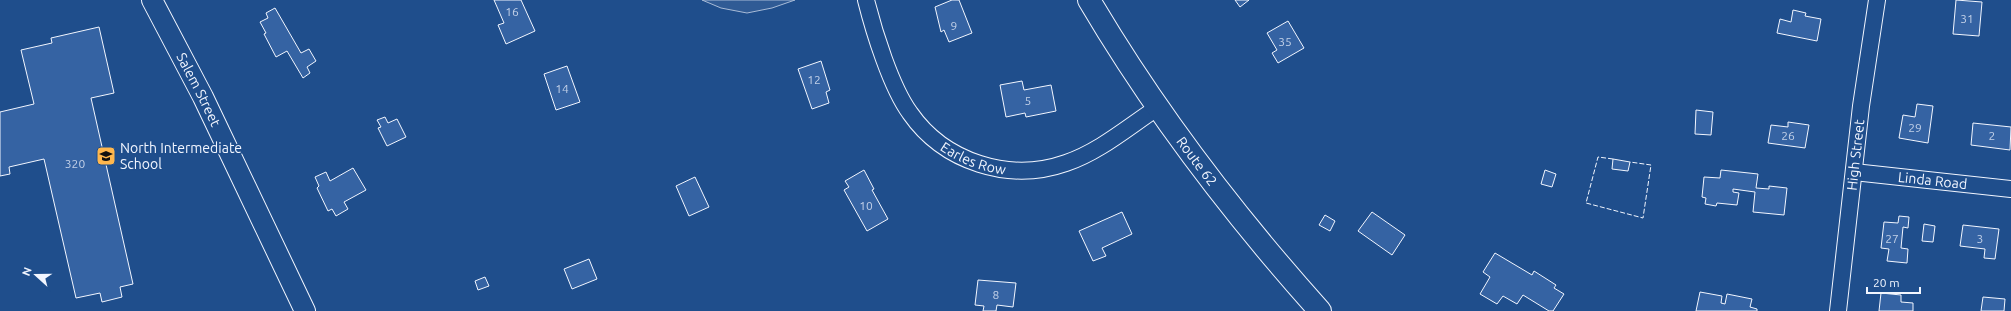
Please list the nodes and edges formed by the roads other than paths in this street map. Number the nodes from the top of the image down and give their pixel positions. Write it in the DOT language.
graph roads {
  1 [pos="152,0"];
  2 [pos="866,0"];
  3 [pos="1089,0"];
  4 [pos="1877,0"];
  5 [pos="1157,108"];
  6 [pos="1854,172"];
  7 [pos="2011,189"];
  8 [pos="305,311"];
  9 [pos="1320,311"];
  10 [pos="1838,311"];
  1 -- 8 [label="street, Salem Street"];
  2 -- 5 [label="street, Earles Row"];
  3 -- 5 [label="main road, Route 62"];
  4 -- 6 [label="street, High Street"];
  5 -- 9 [label="main road, Route 62"];
  6 -- 7 [label="street, Linda Road"];
  6 -- 10 [label="street, High Street"];
}
